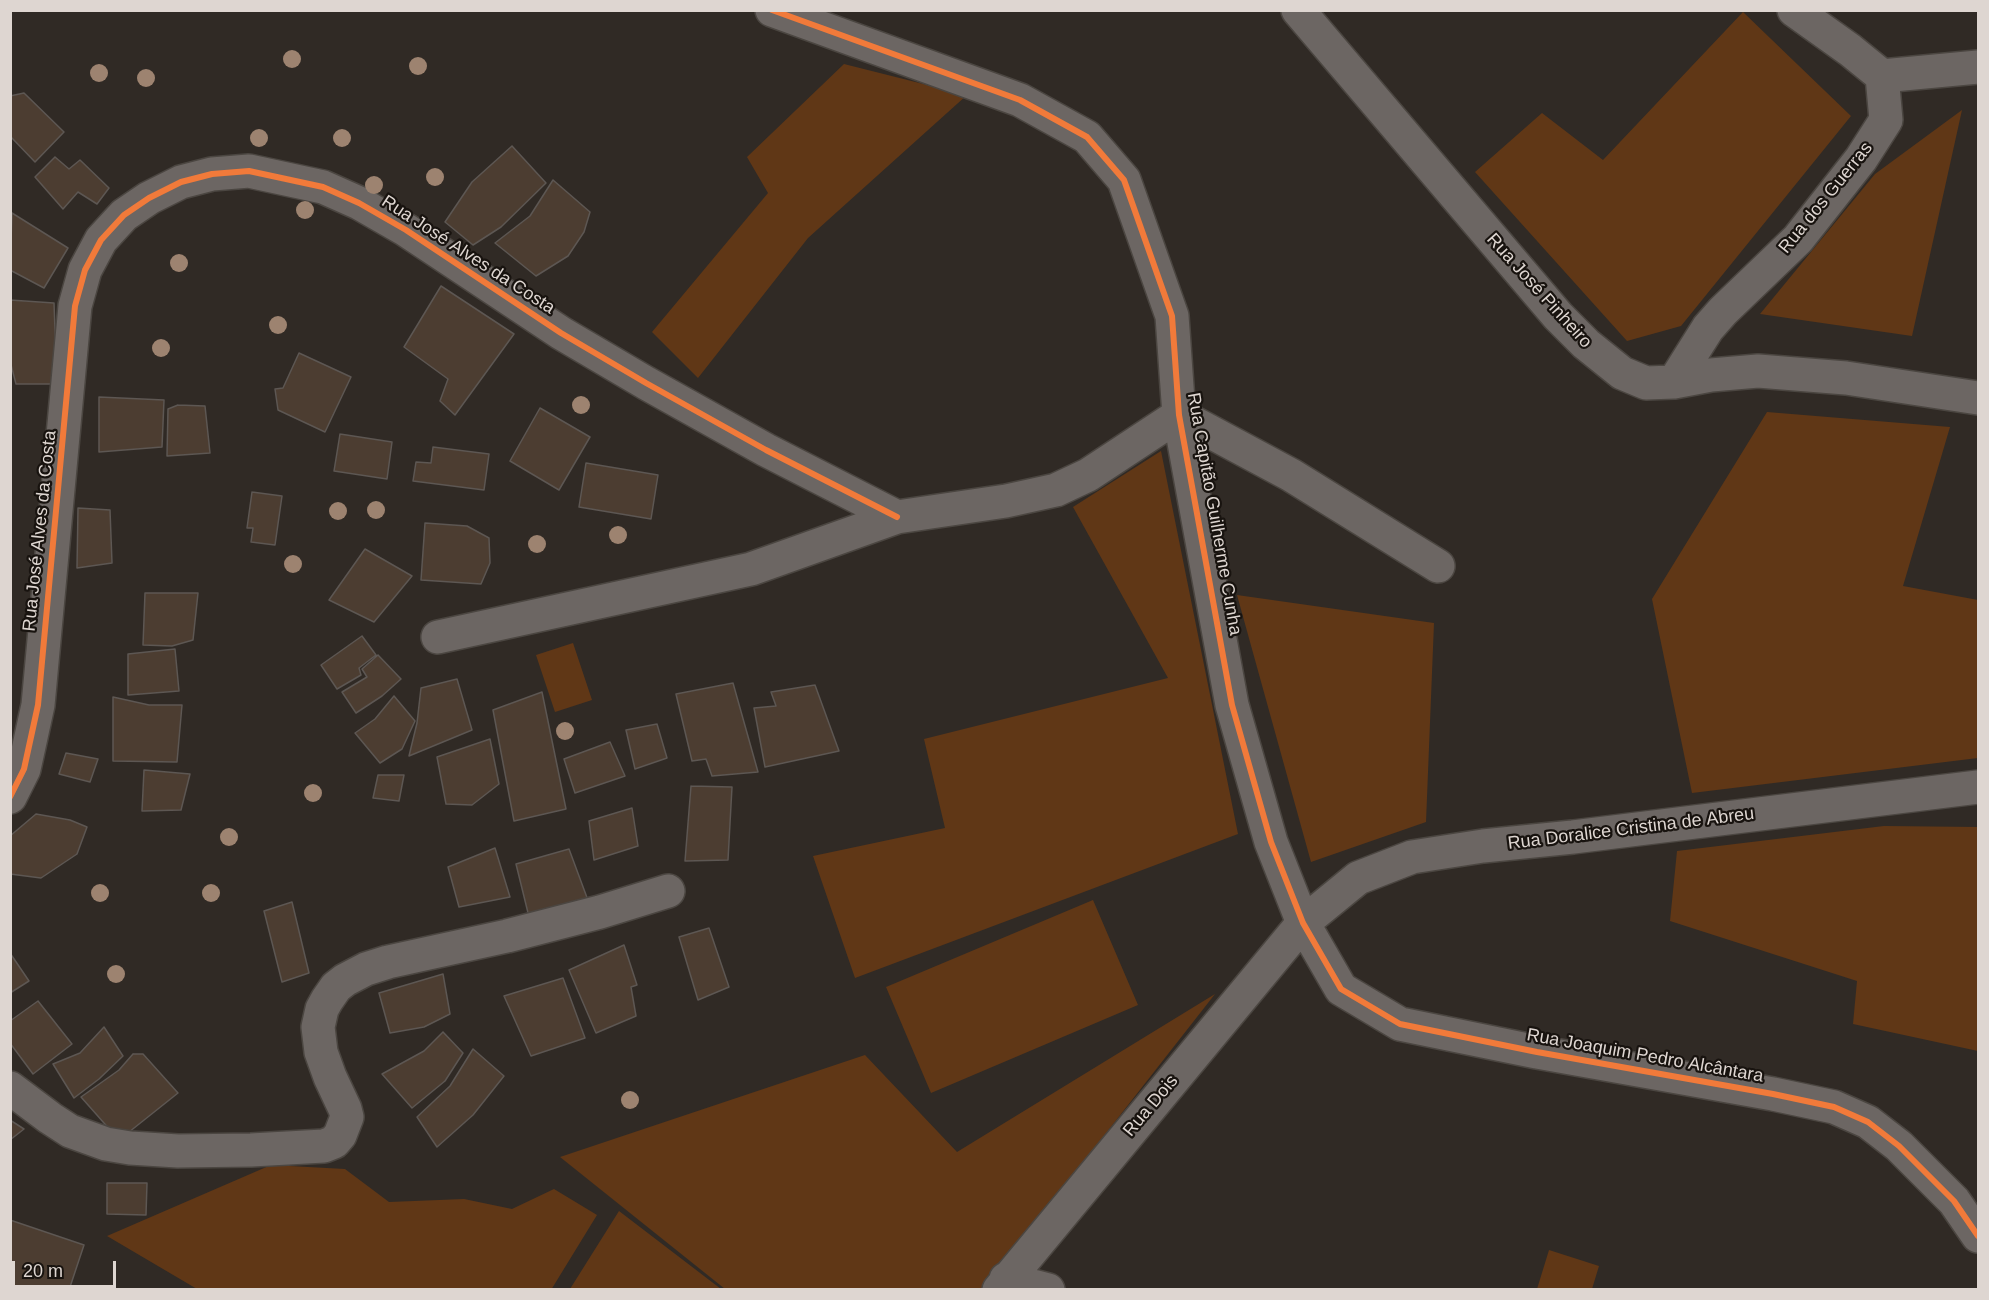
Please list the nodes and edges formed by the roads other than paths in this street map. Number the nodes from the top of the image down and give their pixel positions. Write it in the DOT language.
graph roads {
  1 [pos="772,10"];
  2 [pos="1794,10"];
  3 [pos="1305,13"];
  4 [pos="1978,67"];
  5 [pos="1882,76"];
  6 [pos="1674,382"];
  7 [pos="1978,398"];
  8 [pos="1179,415"];
  9 [pos="897,517"];
  10 [pos="1438,566"];
  11 [pos="438,638"];
  12 [pos="1978,787"];
  13 [pos="10,797"];
  14 [pos="668,891"];
  15 [pos="1303,922"];
  16 [pos="10,1088"];
  17 [pos="1978,1236"];
  18 [pos="1002,1284"];
  19 [pos="1048,1290"];
  1 -- 8 [label="street, Rua Capitão Guilherme Cunha"];
  2 -- 5 [label="street"];
  3 -- 6 [label="street, Rua José Pinheiro"];
  4 -- 5 [label="street"];
  5 -- 6 [label="street, Rua dos Guerras"];
  6 -- 7 [label="street, Rua José Pinheiro"];
  8 -- 9 [label="street"];
  8 -- 10 [label="street"];
  8 -- 15 [label="street, Rua Capitão Guilherme Cunha"];
  9 -- 11 [label="street"];
  9 -- 13 [label="street, Rua José Alves da Costa"];
  12 -- 15 [label="street, Rua Doralice Cristina de Abreu"];
  14 -- 16 [label="street"];
  15 -- 17 [label="street, Rua Joaquim Pedro Alcântara"];
  15 -- 18 [label="street, Rua Dois"];
  18 -- 19 [label="street"];
}
